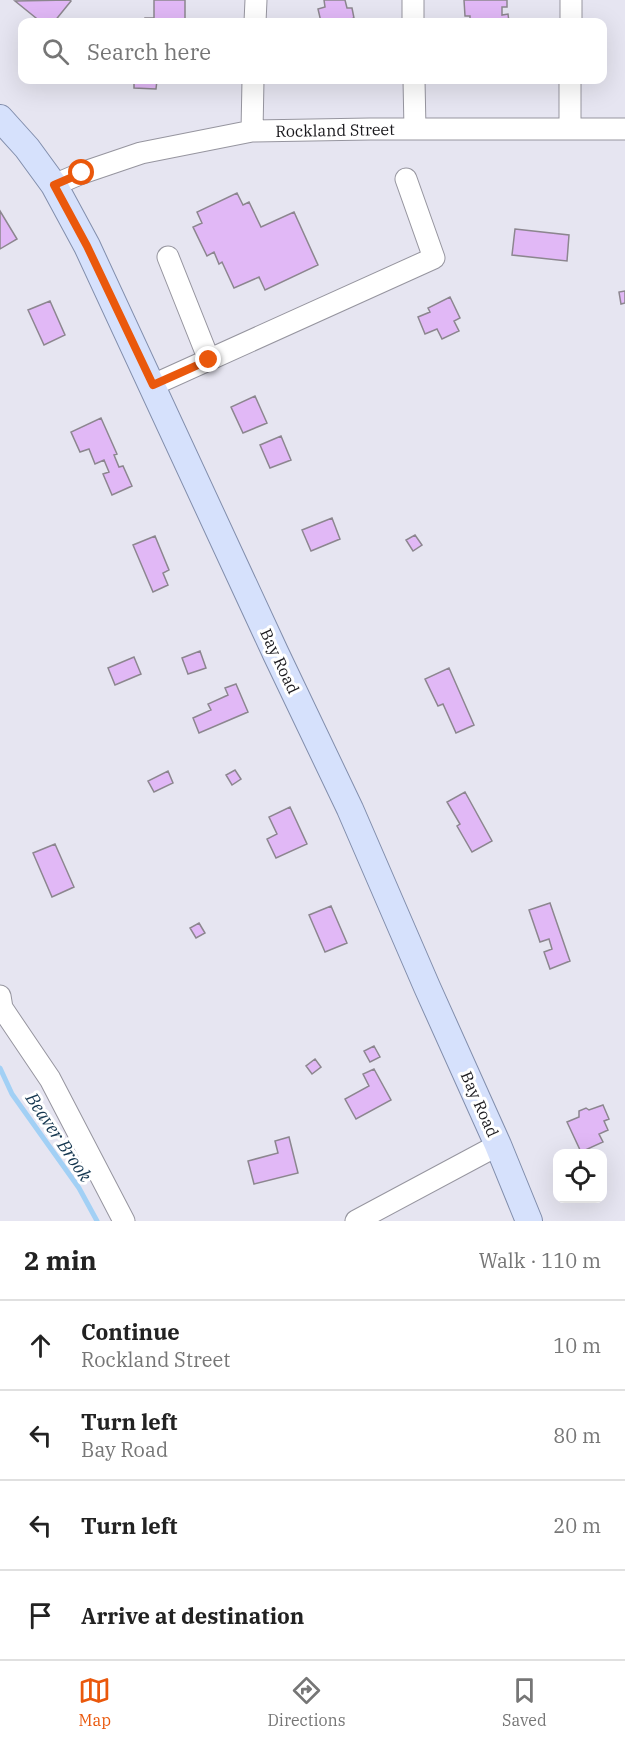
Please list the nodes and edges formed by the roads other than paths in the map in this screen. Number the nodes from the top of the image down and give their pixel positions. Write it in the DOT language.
graph roads {
  1 [pos="256,0"];
  2 [pos="413,0"];
  3 [pos="571,0"];
  4 [pos="255,18"];
  5 [pos="413,18"];
  6 [pos="571,18"];
  7 [pos="253,84"];
  8 [pos="414,84"];
  9 [pos="570,84"];
  10 [pos="0,118"];
  11 [pos="415,129"];
  12 [pos="570,129"];
  13 [pos="625,129"];
  14 [pos="252,131"];
  15 [pos="405,179"];
  16 [pos="54,185"];
  17 [pos="168,257"];
  18 [pos="209,360"];
  19 [pos="153,385"];
  20 [pos="1,1004"];
  21 [pos="498,1145"];
  22 [pos="124,1221"];
  23 [pos="356,1221"];
  24 [pos="529,1221"];
  1 -- 4 [label="street"];
  2 -- 5 [label="street"];
  3 -- 6 [label="street"];
  7 -- 14 [label="street"];
  8 -- 11 [label="street"];
  9 -- 12 [label="street"];
  10 -- 16 [label="main road, Bay Road"];
  11 -- 12 [label="street, Rockland Street"];
  11 -- 14 [label="street, Rockland Street"];
  12 -- 13 [label="street, Rockland Street"];
  14 -- 16 [label="street, Rockland Street"];
  15 -- 18 [label="street"];
  16 -- 19 [label="main road, Bay Road"];
  17 -- 18 [label="street"];
  18 -- 19 [label="street"];
  19 -- 21 [label="main road, Bay Road"];
  20 -- 22 [label="street"];
  21 -- 23 [label="street"];
  21 -- 24 [label="main road, Bay Road"];
}
